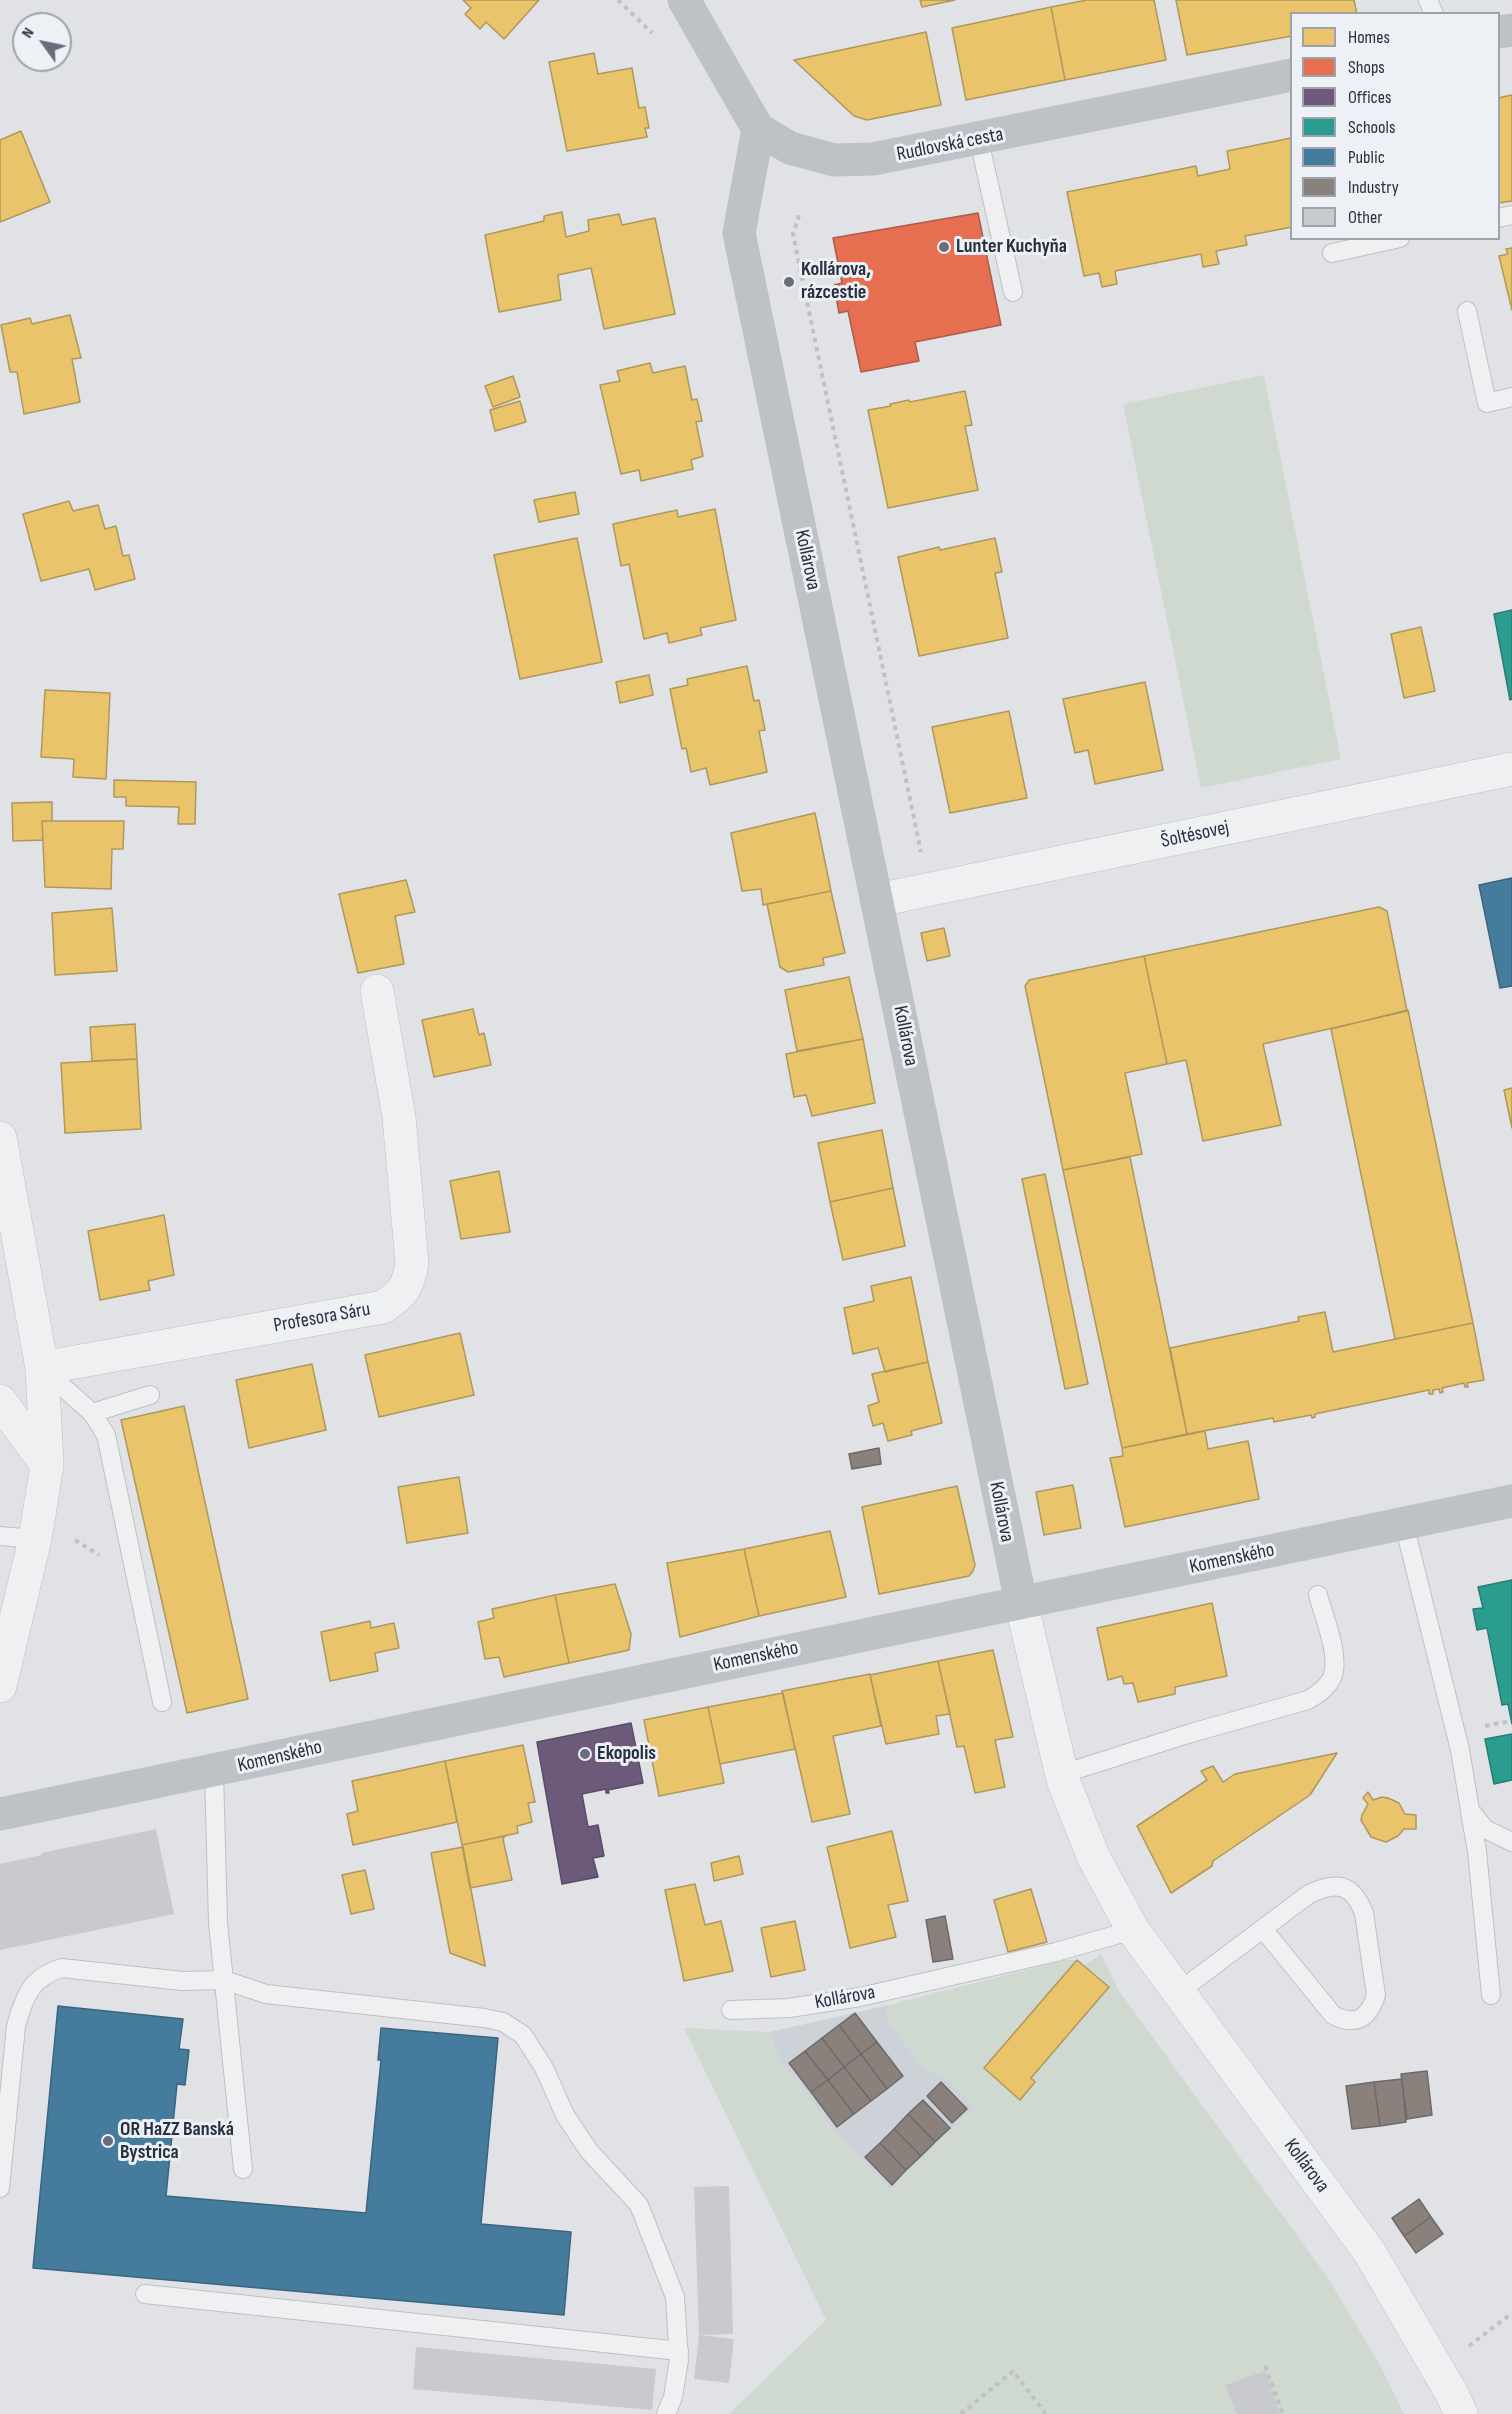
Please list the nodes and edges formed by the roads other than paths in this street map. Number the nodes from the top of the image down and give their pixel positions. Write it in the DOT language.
graph roads {
  1 [pos="684,0"];
  2 [pos="1290,75"];
  3 [pos="758,129"];
  4 [pos="979,140"];
  5 [pos="1391,240"];
  6 [pos="1332,253"];
  7 [pos="1013,292"];
  8 [pos="1467,311"];
  9 [pos="1512,397"];
  10 [pos="1512,769"];
  11 [pos="878,900"];
  12 [pos="377,991"];
  13 [pos="0,1138"];
  14 [pos="42,1368"];
  15 [pos="150,1395"];
  16 [pos="0,1401"];
  17 [pos="92,1413"];
  18 [pos="47,1465"];
  19 [pos="1512,1502"];
  20 [pos="1404,1524"];
  21 [pos="37,1528"];
  22 [pos="0,1536"];
  23 [pos="1318,1595"];
  24 [pos="1021,1602"];
  25 [pos="0,1686"];
  26 [pos="162,1702"];
  27 [pos="214,1772"];
  28 [pos="1062,1774"];
  29 [pos="1470,1810"];
  30 [pos="0,1814"];
  31 [pos="1512,1842"];
  32 [pos="1263,1929"];
  33 [pos="1133,1930"];
  34 [pos="224,1980"];
  35 [pos="1177,1993"];
  36 [pos="1491,1995"];
  37 [pos="731,2010"];
  38 [pos="243,2169"];
  39 [pos="0,2188"];
  40 [pos="145,2294"];
  41 [pos="679,2351"];
  42 [pos="666,2414"];
  43 [pos="1461,2414"];
  1 -- 3 [label="street, Rudlovská cesta"];
  2 -- 4 [label="street, Rudlovská cesta"];
  3 -- 4 [label="street, Rudlovská cesta"];
  3 -- 11 [label="street, Kollárova"];
  4 -- 7 [label="lane"];
  5 -- 6 [label="lane"];
  8 -- 9 [label="lane"];
  10 -- 11 [label="street, Šoltésovej"];
  11 -- 24 [label="street, Kollárova"];
  12 -- 14 [label="street, Profesora Sáru"];
  13 -- 14 [label="street"];
  14 -- 17 [label="lane"];
  14 -- 18 [label="street"];
  15 -- 17 [label="lane"];
  16 -- 18 [label="street"];
  17 -- 26 [label="lane"];
  18 -- 21 [label="street"];
  19 -- 20 [label="street, Komenského"];
  20 -- 24 [label="street, Komenského"];
  20 -- 29 [label="lane"];
  21 -- 22 [label="lane"];
  21 -- 25 [label="street"];
  23 -- 28 [label="lane"];
  24 -- 27 [label="street, Komenského"];
  24 -- 28 [label="street, Kollárova"];
  27 -- 30 [label="street, Komenského"];
  27 -- 34 [label="lane"];
  28 -- 33 [label="street, Kollárova"];
  29 -- 31 [label="lane"];
  29 -- 36 [label="lane"];
  32 -- 32 [label="lane"];
  32 -- 35 [label="lane"];
  33 -- 35 [label="street, Kollárova"];
  33 -- 37 [label="lane, Kollárova"];
  34 -- 38 [label="lane"];
  34 -- 39 [label="lane"];
  34 -- 41 [label="lane"];
  35 -- 43 [label="street, Kollárova"];
  40 -- 41 [label="lane"];
  41 -- 42 [label="lane"];
}
